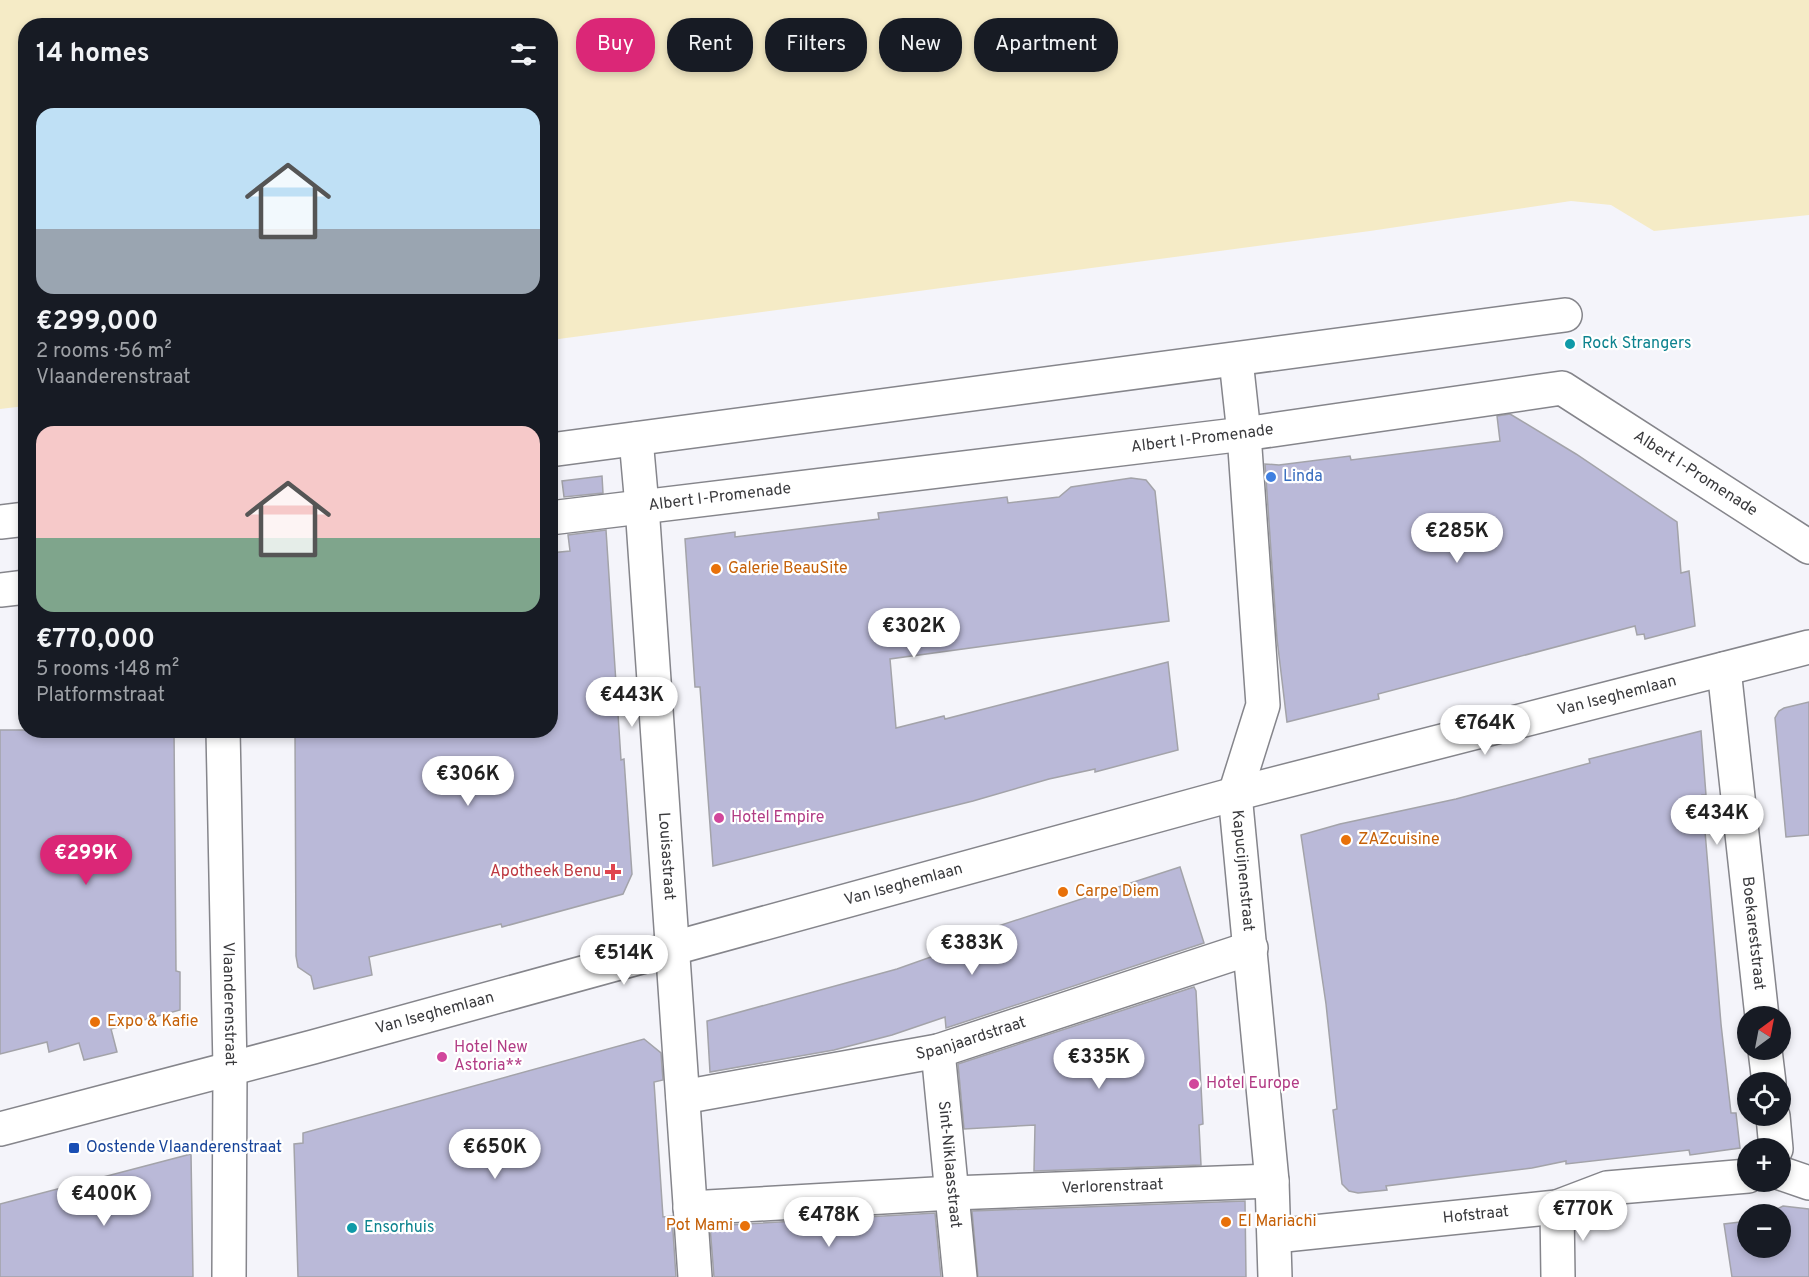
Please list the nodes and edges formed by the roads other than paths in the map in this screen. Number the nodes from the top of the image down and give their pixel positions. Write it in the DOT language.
graph roads {
  1 [pos="1565,315"];
  2 [pos="1236,360"];
  3 [pos="1244,434"];
  4 [pos="636,439"];
  5 [pos="558,449"];
  6 [pos="642,506"];
  7 [pos="558,517"];
  8 [pos="18,520"];
  9 [pos="0,522"];
  10 [pos="1809,547"];
  11 [pos="18,588"];
  12 [pos="0,590"];
  13 [pos="1809,647"];
  14 [pos="1724,669"];
  15 [pos="224,738"];
  16 [pos="1234,794"];
  17 [pos="673,946"];
  18 [pos="1251,948"];
  19 [pos="1761,1006"];
  20 [pos="938,1051"];
  21 [pos="230,1068"];
  22 [pos="683,1097"];
  23 [pos="0,1129"];
  24 [pos="1737,1177"];
  25 [pos="1791,1177"];
  26 [pos="1272,1181"];
  27 [pos="1809,1183"];
  28 [pos="952,1193"];
  29 [pos="1557,1207"];
  30 [pos="690,1208"];
  31 [pos="1275,1236"];
  32 [pos="229,1277"];
  33 [pos="695,1277"];
  34 [pos="960,1277"];
  35 [pos="1275,1277"];
  36 [pos="1558,1277"];
  1 -- 2 [label="street"];
  2 -- 3 [label="street, Kapucijnenstraat"];
  2 -- 4 [label="street"];
  3 -- 6 [label="street, Albert I-Promenade"];
  3 -- 10 [label="street, Albert I-Promenade"];
  3 -- 16 [label="street, Kapucijnenstraat"];
  4 -- 5 [label="street"];
  4 -- 6 [label="street, Louisastraat"];
  6 -- 7 [label="street, Albert I-Promenade"];
  6 -- 17 [label="street, Louisastraat"];
  8 -- 9 [label="street"];
  11 -- 12 [label="street"];
  13 -- 14 [label="street, Van Iseghemlaan"];
  14 -- 16 [label="street, Van Iseghemlaan"];
  14 -- 19 [label="street, Boekareststraat"];
  15 -- 21 [label="street, Vlaanderenstraat"];
  16 -- 17 [label="street, Van Iseghemlaan"];
  16 -- 18 [label="street, Kapucijnenstraat"];
  17 -- 21 [label="street, Van Iseghemlaan"];
  17 -- 22 [label="street, Louisastraat"];
  18 -- 20 [label="street, Spanjaardstraat"];
  18 -- 26 [label="street, Kapucijnenstraat"];
  20 -- 22 [label="street, Spanjaardstraat"];
  20 -- 28 [label="street, Sint-Niklaasstraat"];
  21 -- 23 [label="street, Van Iseghemlaan"];
  21 -- 32 [label="street, Vlaanderenstraat"];
  22 -- 30 [label="street, Louisastraat"];
  24 -- 29 [label="street, Hofstraat"];
  25 -- 27 [label="street"];
  26 -- 28 [label="street, Verlorenstraat"];
  26 -- 31 [label="street, Kapucijnenstraat"];
  28 -- 30 [label="street, Verlorenstraat"];
  28 -- 34 [label="street, Sint-Niklaasstraat"];
  29 -- 31 [label="street, Hofstraat"];
  29 -- 36 [label="street"];
  30 -- 33 [label="street, Louisastraat"];
  31 -- 35 [label="street, Kapucijnenstraat"];
}
